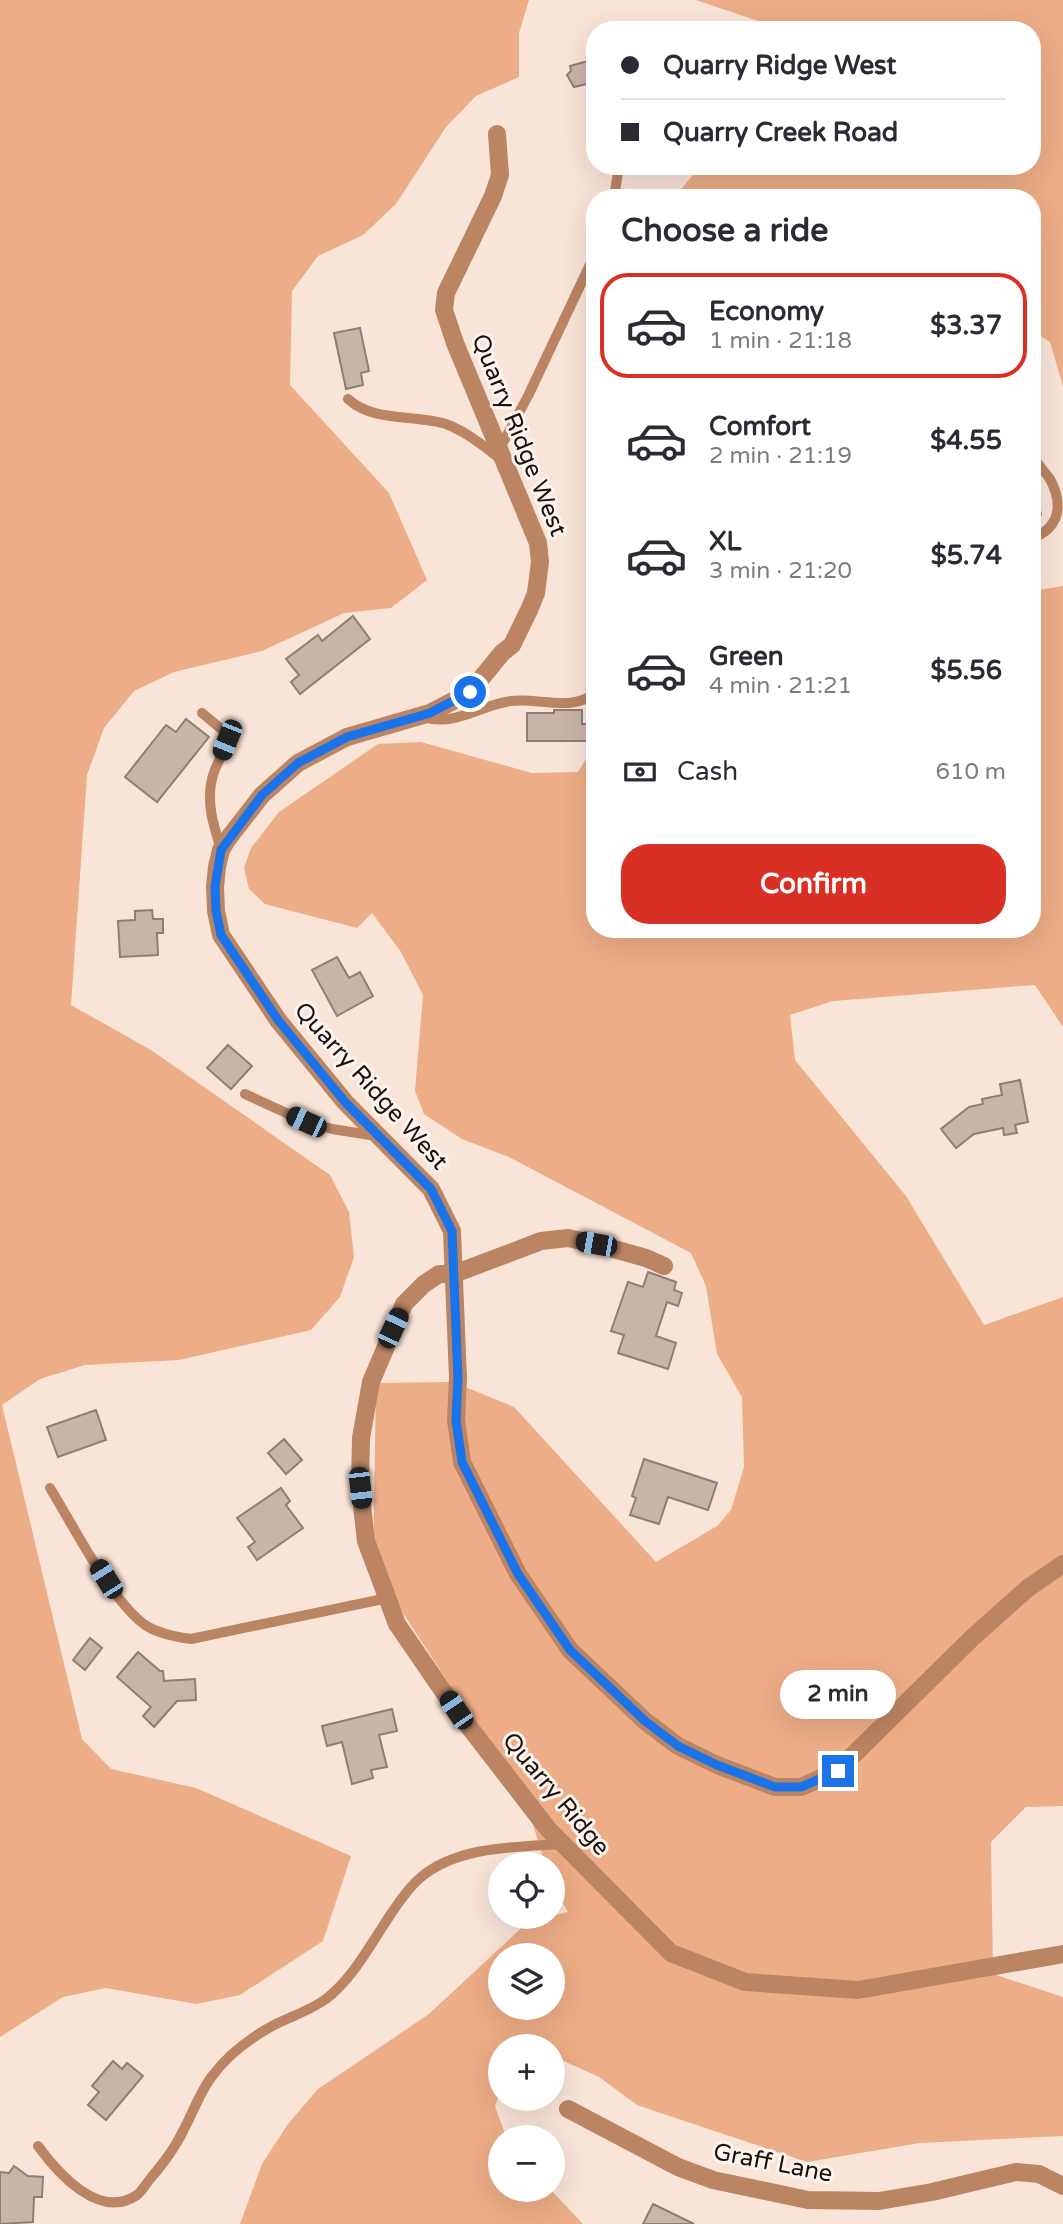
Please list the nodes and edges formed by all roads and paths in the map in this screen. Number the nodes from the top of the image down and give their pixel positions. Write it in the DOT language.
graph roads {
  1 [pos="497,134"];
  2 [pos="586,273"];
  3 [pos="348,399"];
  4 [pos="501,456"];
  5 [pos="1041,467"];
  6 [pos="1041,535"];
  7 [pos="586,697"];
  8 [pos="202,713"];
  9 [pos="419,716"];
  10 [pos="221,850"];
  11 [pos="245,1094"];
  12 [pos="380,1137"];
  13 [pos="664,1266"];
  14 [pos="454,1274"];
  15 [pos="50,1488"];
  16 [pos="1063,1564"];
  17 [pos="387,1598"];
  18 [pos="562,1844"];
  19 [pos="1063,1954"];
  20 [pos="568,2109"];
  21 [pos="38,2146"];
  22 [pos="1063,2186"];
  1 -- 4 [label="street, Quarry Ridge West"];
  2 -- 4 [label="lane"];
  3 -- 4 [label="lane"];
  4 -- 9 [label="street, Quarry Ridge West"];
  5 -- 6 [label="lane"];
  7 -- 9 [label="lane"];
  8 -- 10 [label="lane"];
  9 -- 10 [label="street, Quarry Ridge West"];
  10 -- 12 [label="street, Quarry Ridge West"];
  11 -- 12 [label="lane"];
  12 -- 14 [label="street, Quarry Ridge West"];
  13 -- 14 [label="street, Quarry Ridge"];
  14 -- 16 [label="street, Quarry Ridge West"];
  14 -- 17 [label="street, Quarry Ridge"];
  15 -- 17 [label="lane"];
  17 -- 18 [label="street, Quarry Ridge"];
  18 -- 19 [label="street, Quarry Ridge"];
  18 -- 21 [label="lane"];
  20 -- 22 [label="street, Graff Lane"];
}
